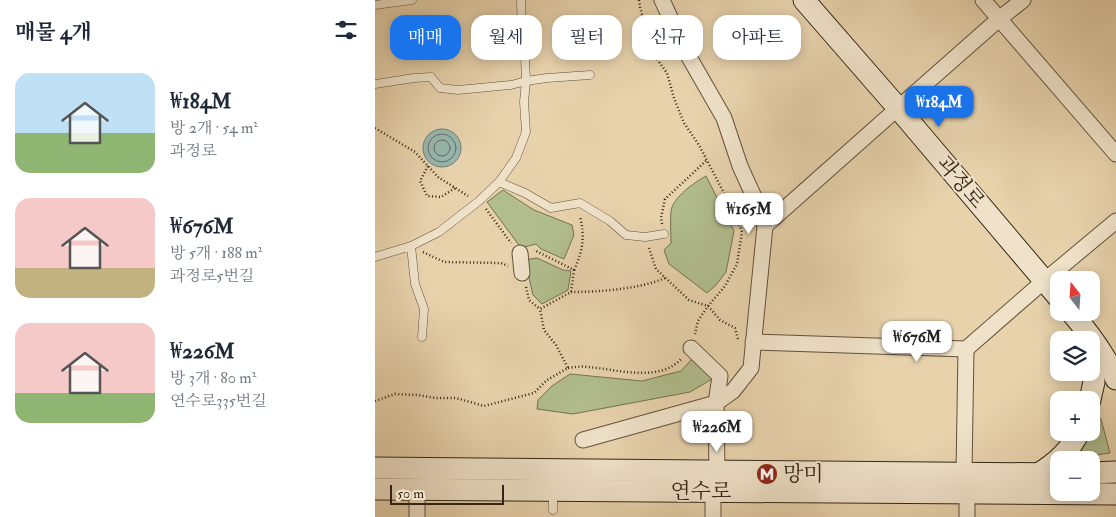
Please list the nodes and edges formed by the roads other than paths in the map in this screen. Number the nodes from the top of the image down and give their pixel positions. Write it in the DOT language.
graph roads {
  1 [pos="413,0"];
  2 [pos="521,0"];
  3 [pos="662,0"];
  4 [pos="804,0"];
  5 [pos="983,0"];
  6 [pos="1023,0"];
  7 [pos="375,5"];
  8 [pos="999,19"];
  9 [pos="590,75"];
  10 [pos="526,81"];
  11 [pos="375,84"];
  12 [pos="898,108"];
  13 [pos="1116,154"];
  14 [pos="499,182"];
  15 [pos="1116,222"];
  16 [pos="765,226"];
  17 [pos="664,234"];
  18 [pos="411,246"];
  19 [pos="520,253"];
  20 [pos="375,257"];
  21 [pos="522,273"];
  22 [pos="1044,280"];
  23 [pos="1050,287"];
  24 [pos="422,337"];
  25 [pos="746,342"];
  26 [pos="691,348"];
  27 [pos="1100,348"];
  28 [pos="966,349"];
  29 [pos="1100,351"];
  30 [pos="1116,361"];
  31 [pos="1116,379"];
  32 [pos="716,403"];
  33 [pos="583,440"];
  34 [pos="1074,441"];
  35 [pos="375,468"];
  36 [pos="1116,472"];
  37 [pos="1100,473"];
  38 [pos="1048,474"];
  39 [pos="715,481"];
  40 [pos="966,483"];
  41 [pos="553,486"];
  42 [pos="375,489"];
  43 [pos="417,489"];
  44 [pos="1116,494"];
  45 [pos="417,517"];
  46 [pos="713,517"];
  47 [pos="967,517"];
  1 -- 7 [label="lane"];
  2 -- 10 [label="lane"];
  3 -- 16 [label="street"];
  4 -- 12 [label="main road, 과정로"];
  5 -- 8 [label="street"];
  6 -- 8 [label="street"];
  8 -- 12 [label="street"];
  8 -- 13 [label="street"];
  9 -- 10 [label="lane"];
  10 -- 11 [label="lane"];
  10 -- 14 [label="lane"];
  12 -- 16 [label="street"];
  12 -- 22 [label="main road, 과정로"];
  14 -- 17 [label="lane"];
  14 -- 18 [label="lane"];
  15 -- 22 [label="street"];
  16 -- 25 [label="street"];
  18 -- 20 [label="lane"];
  18 -- 24 [label="lane"];
  19 -- 21 [label="street"];
  22 -- 23 [label="main road, 과정로"];
  22 -- 28 [label="street"];
  25 -- 28 [label="street"];
  25 -- 32 [label="street"];
  26 -- 32 [label="street"];
  27 -- 30 [label="main road"];
  28 -- 40 [label="street"];
  29 -- 31 [label="main road"];
  32 -- 33 [label="street"];
  32 -- 39 [label="street"];
  34 -- 38 [label="main road"];
  35 -- 41 [label="main road, 연수로"];
  36 -- 37 [label="main road"];
  38 -- 40 [label="main road, 연수로"];
  39 -- 40 [label="main road, 연수로"];
  39 -- 41 [label="main road, 연수로"];
  39 -- 46 [label="street"];
  40 -- 44 [label="main road, 연수로"];
  40 -- 47 [label="street"];
  41 -- 43 [label="main road, 연수로"];
  42 -- 43 [label="main road, 연수로"];
  43 -- 45 [label="street"];
}
